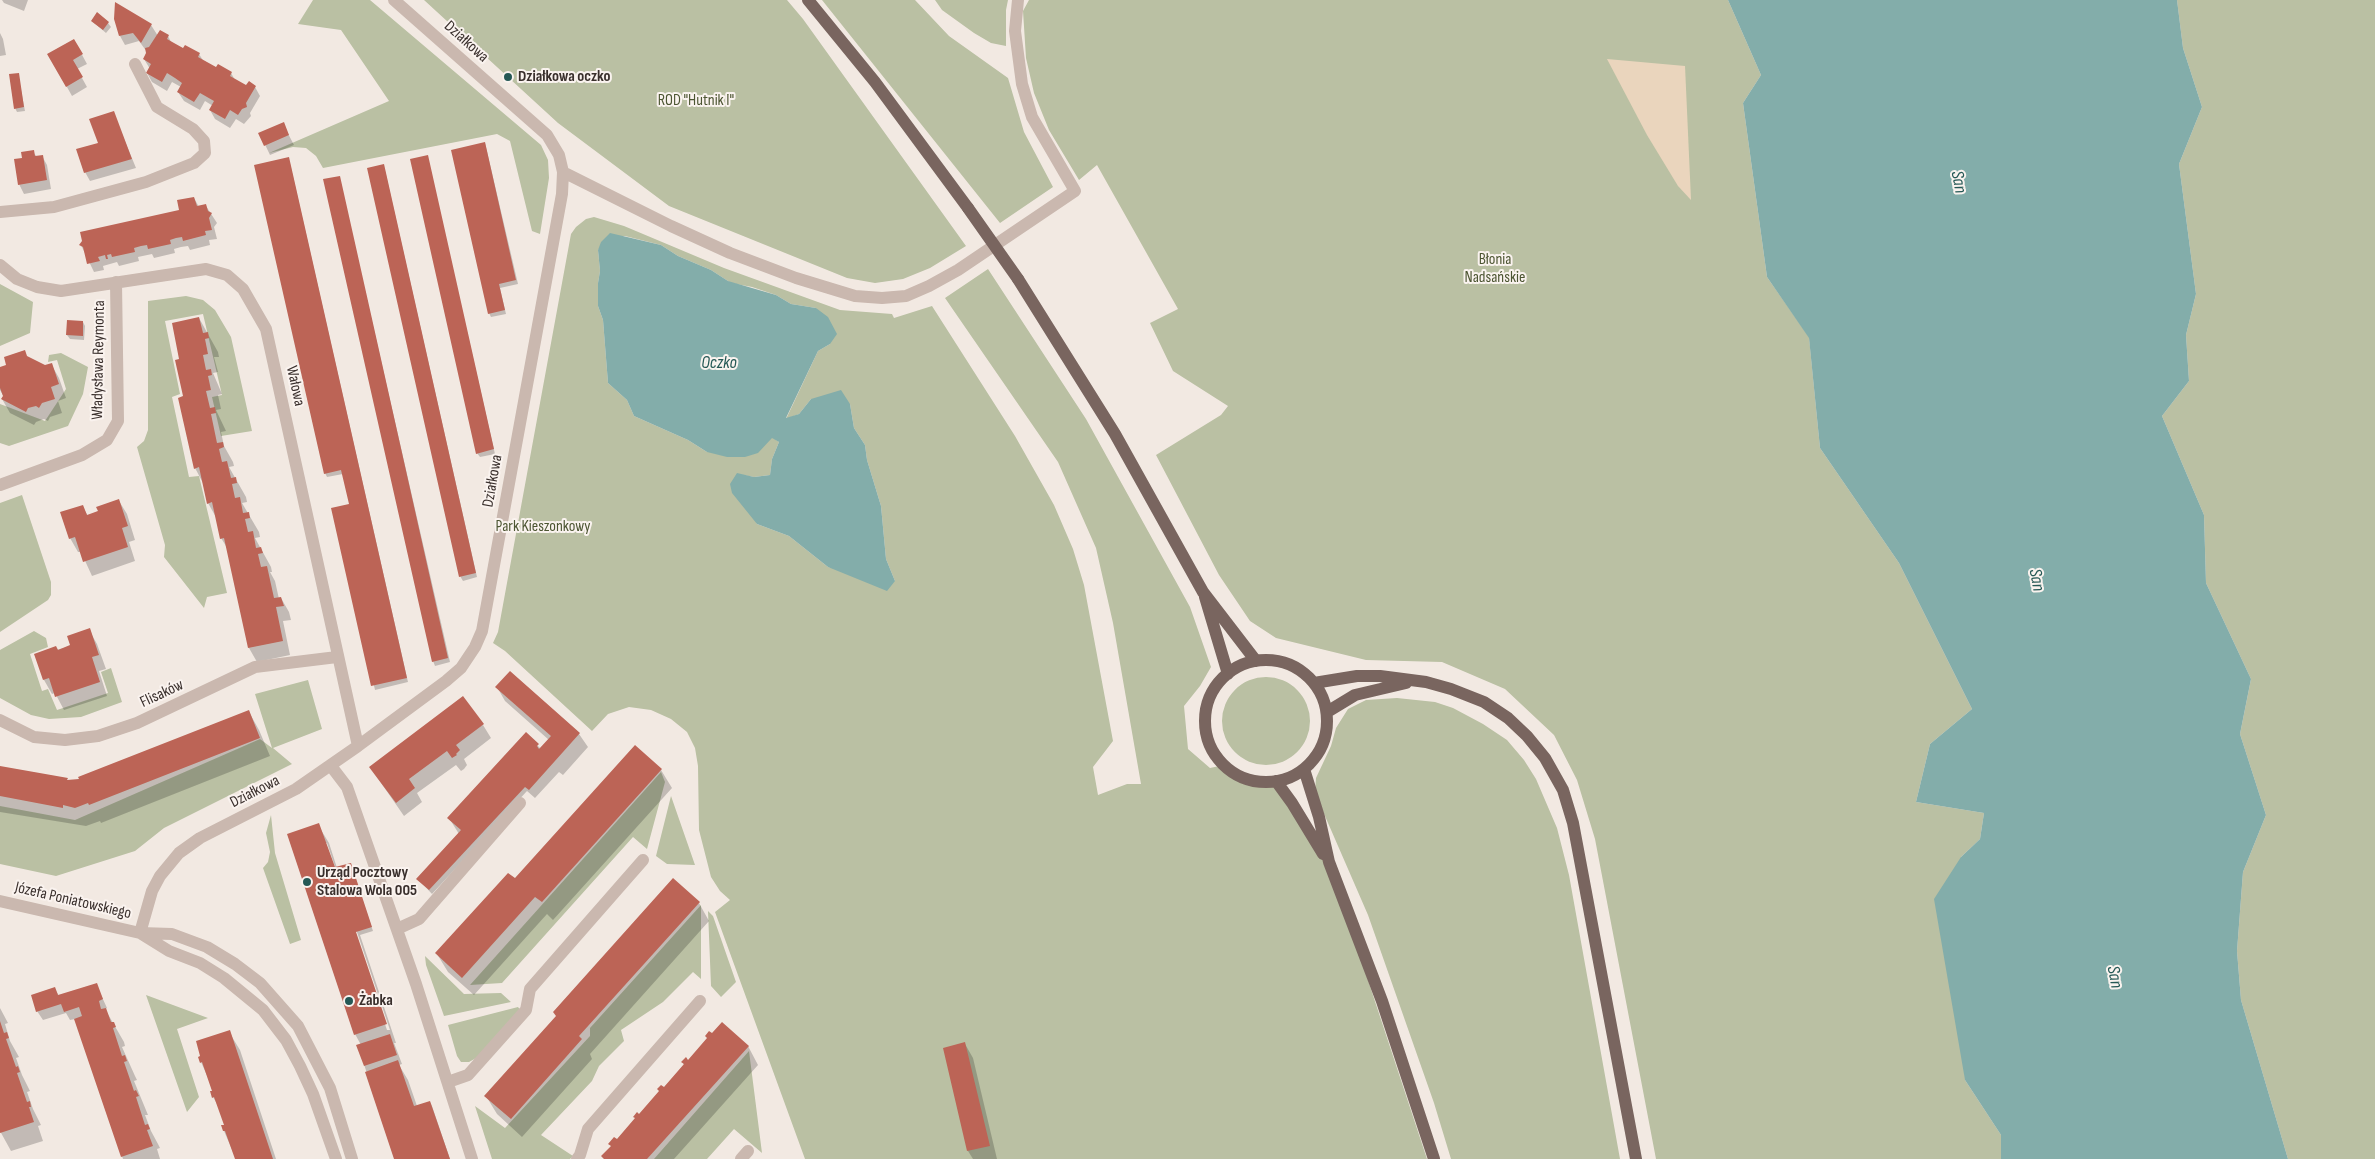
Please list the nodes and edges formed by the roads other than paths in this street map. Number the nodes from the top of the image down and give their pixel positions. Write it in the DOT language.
graph roads {
  1 [pos="394,0"];
  2 [pos="808,0"];
  3 [pos="1018,0"];
  4 [pos="134,64"];
  5 [pos="563,172"];
  6 [pos="0,212"];
  7 [pos="0,265"];
  8 [pos="116,282"];
  9 [pos="0,485"];
  10 [pos="1203,592"];
  11 [pos="337,657"];
  12 [pos="1256,661"];
  13 [pos="1228,674"];
  14 [pos="1416,681"];
  15 [pos="1314,683"];
  16 [pos="1327,712"];
  17 [pos="0,720"];
  18 [pos="358,746"];
  19 [pos="330,766"];
  20 [pos="1304,769"];
  21 [pos="1276,781"];
  22 [pos="520,803"];
  23 [pos="643,860"];
  24 [pos="1328,862"];
  25 [pos="0,902"];
  26 [pos="396,929"];
  27 [pos="140,932"];
  28 [pos="700,1002"];
  29 [pos="448,1082"];
  30 [pos="336,1159"];
  31 [pos="352,1159"];
  32 [pos="472,1159"];
  33 [pos="577,1159"];
  34 [pos="1434,1159"];
  35 [pos="1636,1159"];
  1 -- 5 [label="street, Działkowa"];
  2 -- 10 [label="main road, bridge"];
  3 -- 5 [label="street"];
  4 -- 6 [label="street"];
  5 -- 18 [label="street, Działkowa"];
  7 -- 8 [label="street, Wałowa"];
  8 -- 9 [label="street, Władysława Reymonta"];
  8 -- 11 [label="street, Wałowa"];
  10 -- 12 [label="main road"];
  10 -- 13 [label="main road"];
  11 -- 17 [label="street, Flisaków"];
  11 -- 18 [label="street, Wałowa"];
  12 -- 13 [label="main road"];
  12 -- 15 [label="main road"];
  13 -- 21 [label="main road"];
  14 -- 15 [label="main road"];
  14 -- 16 [label="main road"];
  14 -- 35 [label="main road"];
  15 -- 16 [label="main road"];
  16 -- 20 [label="main road"];
  18 -- 19 [label="street, Działkowa"];
  19 -- 26 [label="street"];
  19 -- 27 [label="street, Działkowa"];
  20 -- 21 [label="main road"];
  20 -- 24 [label="main road"];
  21 -- 24 [label="main road"];
  22 -- 26 [label="street"];
  23 -- 29 [label="street"];
  24 -- 34 [label="main road"];
  25 -- 27 [label="street, Józefa Poniatowskiego"];
  26 -- 29 [label="street"];
  27 -- 30 [label="street, Józefa Poniatowskiego"];
  27 -- 31 [label="street, Józefa Poniatowskiego"];
  28 -- 33 [label="street"];
  29 -- 32 [label="street"];
}
